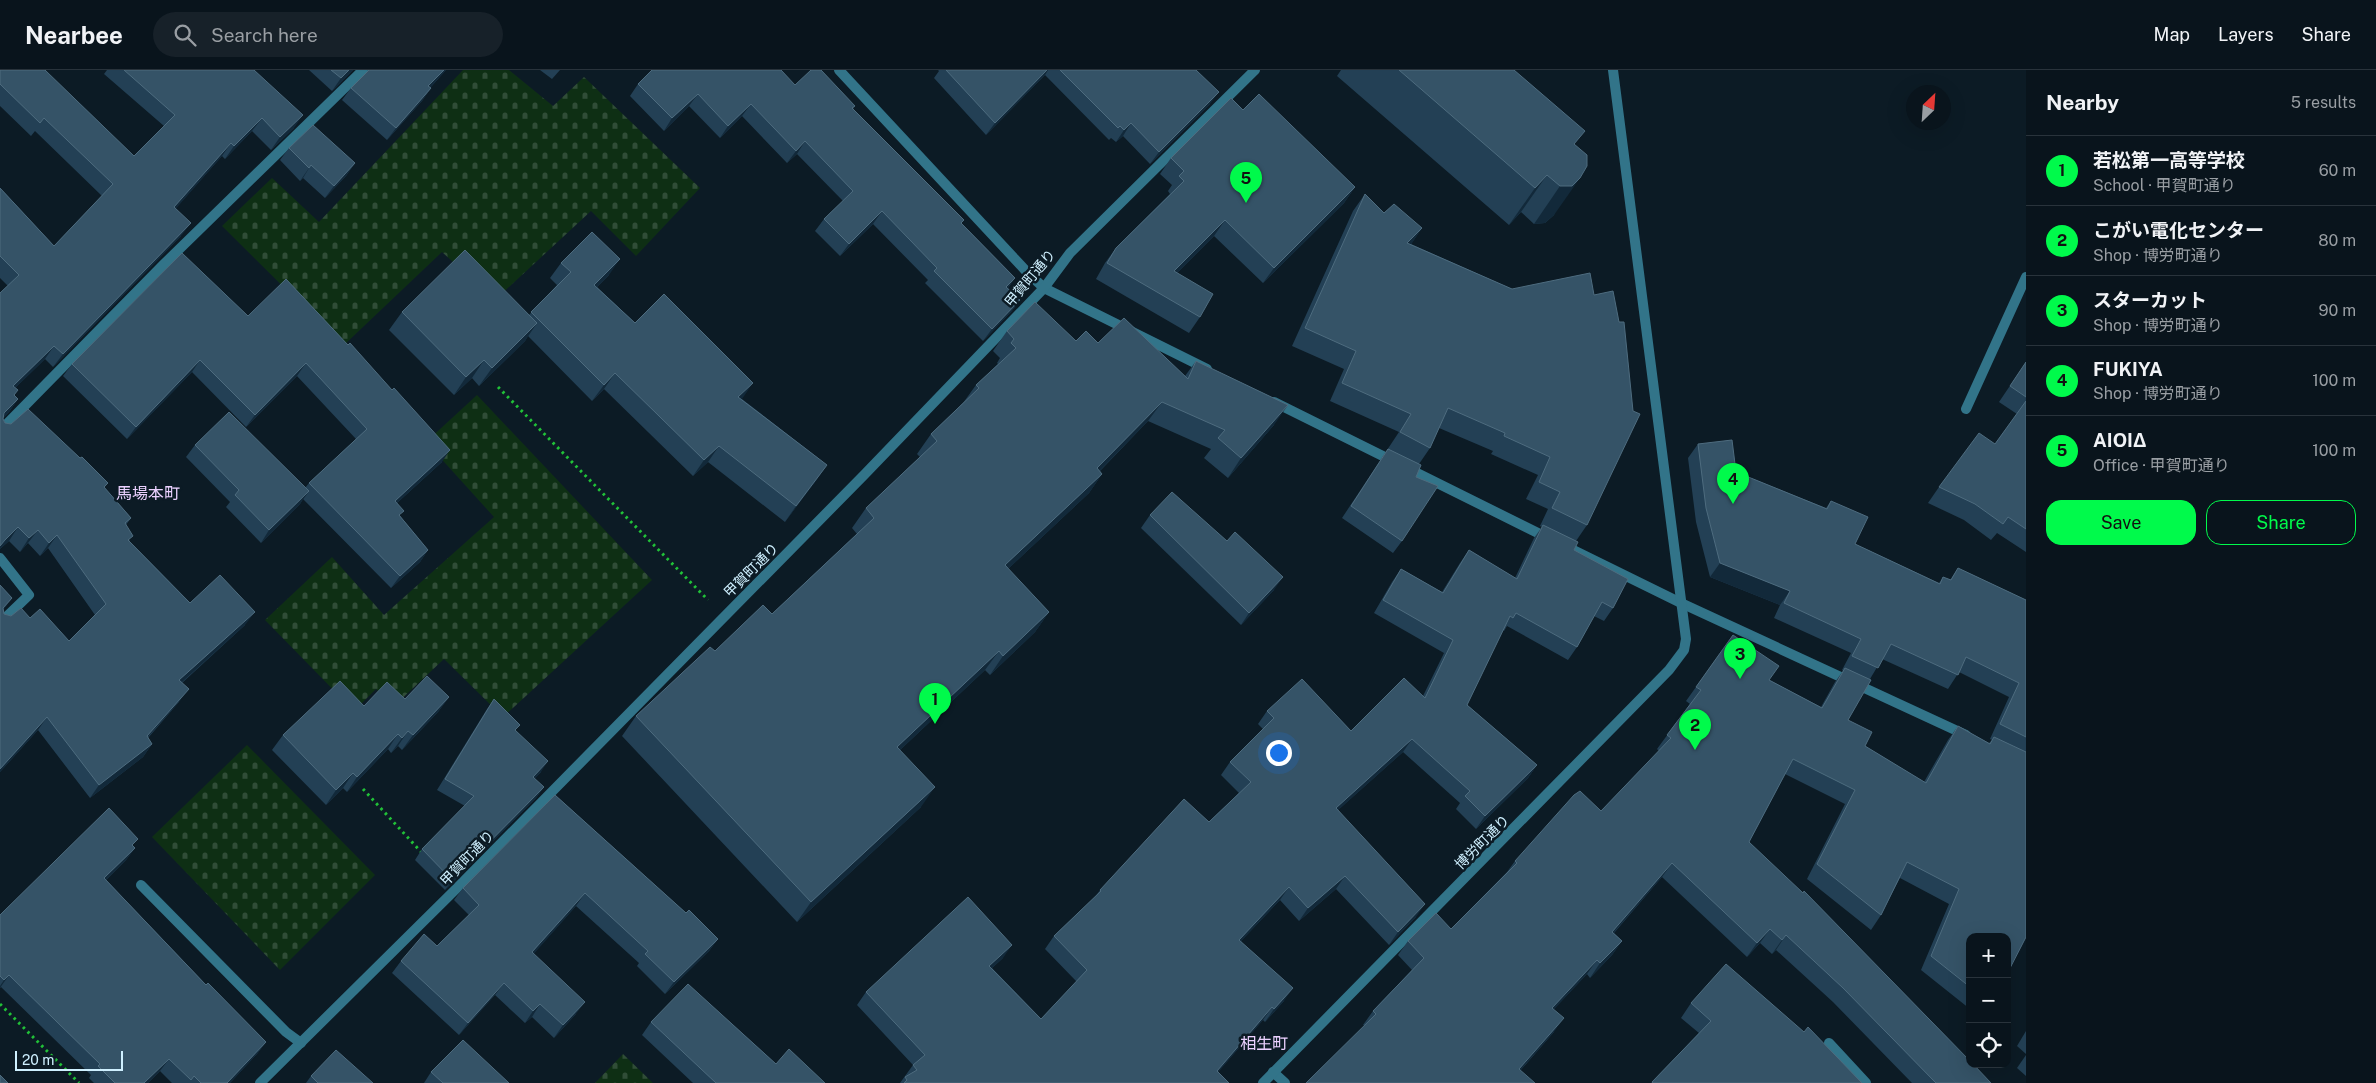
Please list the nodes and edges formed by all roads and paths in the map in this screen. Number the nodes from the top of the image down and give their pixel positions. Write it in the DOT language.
graph roads {
  1 [pos="363,70"];
  2 [pos="839,70"];
  3 [pos="1255,70"];
  4 [pos="1613,70"];
  5 [pos="2026,277"];
  6 [pos="1044,288"];
  7 [pos="1221,375"];
  8 [pos="498,387"];
  9 [pos="1265,398"];
  10 [pos="1966,410"];
  11 [pos="0,431"];
  12 [pos="0,558"];
  13 [pos="1681,603"];
  14 [pos="726,614"];
  15 [pos="0,623"];
  16 [pos="1973,738"];
  17 [pos="363,788"];
  18 [pos="425,857"];
  19 [pos="141,885"];
  20 [pos="0,1004"];
  21 [pos="301,1043"];
  22 [pos="1829,1043"];
  23 [pos="1273,1072"];
  24 [pos="79,1083"];
  25 [pos="260,1083"];
  26 [pos="1263,1083"];
  27 [pos="1285,1083"];
  28 [pos="1866,1083"];
  1 -- 11 [label="street"];
  2 -- 6 [label="street"];
  3 -- 6 [label="street, 甲賀町通り"];
  4 -- 13 [label="street, 博労町通り"];
  5 -- 10 [label="street"];
  6 -- 7 [label="street"];
  6 -- 14 [label="street, 甲賀町通り"];
  8 -- 14 [label="path"];
  9 -- 13 [label="street"];
  12 -- 15 [label="street"];
  13 -- 16 [label="street"];
  13 -- 23 [label="street, 博労町通り"];
  14 -- 21 [label="street, 甲賀町通り"];
  17 -- 18 [label="path"];
  19 -- 21 [label="street"];
  20 -- 24 [label="path"];
  21 -- 25 [label="street, 甲賀町通り"];
  22 -- 28 [label="street"];
  23 -- 26 [label="street, 博労町通り"];
  23 -- 27 [label="street"];
}
